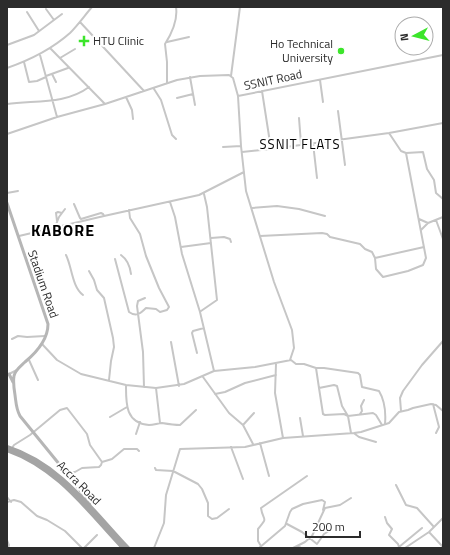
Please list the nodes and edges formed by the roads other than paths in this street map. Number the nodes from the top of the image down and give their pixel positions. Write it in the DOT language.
graph roads {
  1 [pos="92,7"];
  2 [pos="176,7"];
  3 [pos="240,7"];
  4 [pos="46,8"];
  5 [pos="27,12"];
  6 [pos="62,14"];
  7 [pos="54,20"];
  8 [pos="80,22"];
  9 [pos="39,31"];
  10 [pos="189,37"];
  11 [pos="166,42"];
  12 [pos="7,45"];
  13 [pos="50,48"];
  14 [pos="75,49"];
  15 [pos="40,54"];
  16 [pos="443,55"];
  17 [pos="60,58"];
  18 [pos="24,62"];
  19 [pos="7,68"];
  20 [pos="68,68"];
  21 [pos="52,74"];
  22 [pos="231,76"];
  23 [pos="46,77"];
  24 [pos="190,78"];
  25 [pos="320,79"];
  26 [pos="56,82"];
  27 [pos="167,83"];
  28 [pos="89,87"];
  29 [pos="154,88"];
  30 [pos="144,91"];
  31 [pos="262,91"];
  32 [pos="193,94"];
  33 [pos="238,96"];
  34 [pos="126,97"];
  35 [pos="177,98"];
  36 [pos="53,101"];
  37 [pos="323,102"];
  38 [pos="7,104"];
  39 [pos="105,104"];
  40 [pos="195,105"];
  41 [pos="338,111"];
  42 [pos="57,117"];
  43 [pos="133,118"];
  44 [pos="299,118"];
  45 [pos="443,123"];
  46 [pos="389,132"];
  47 [pos="7,134"];
  48 [pos="342,138"];
  49 [pos="176,139"];
  50 [pos="313,143"];
  51 [pos="301,144"];
  52 [pos="241,146"];
  53 [pos="223,147"];
  54 [pos="271,148"];
  55 [pos="242,152"];
  56 [pos="406,153"];
  57 [pos="345,165"];
  58 [pos="244,172"];
  59 [pos="317,178"];
  60 [pos="18,191"];
  61 [pos="7,193"];
  62 [pos="204,194"];
  63 [pos="443,199"];
  64 [pos="170,202"];
  65 [pos="7,203"];
  66 [pos="74,204"];
  67 [pos="252,208"];
  68 [pos="65,209"];
  69 [pos="130,210"];
  70 [pos="62,213"];
  71 [pos="104,216"];
  72 [pos="325,216"];
  73 [pos="443,216"];
  74 [pos="418,219"];
  75 [pos="436,220"];
  76 [pos="57,222"];
  77 [pos="428,223"];
  78 [pos="54,227"];
  79 [pos="421,230"];
  80 [pos="18,236"];
  81 [pos="260,236"];
  82 [pos="211,238"];
  83 [pos="443,239"];
  84 [pos="231,242"];
  85 [pos="212,243"];
  86 [pos="181,247"];
  87 [pos="424,247"];
  88 [pos="66,255"];
  89 [pos="121,255"];
  90 [pos="375,258"];
  91 [pos="115,259"];
  92 [pos="90,271"];
  93 [pos="131,274"];
  94 [pos="83,295"];
  95 [pos="145,298"];
  96 [pos="200,312"];
  97 [pos="138,314"];
  98 [pos="204,328"];
  99 [pos="46,336"];
  100 [pos="12,340"];
  101 [pos="443,341"];
  102 [pos="171,342"];
  103 [pos="42,344"];
  104 [pos="197,353"];
  105 [pos="28,360"];
  106 [pos="290,360"];
  107 [pos="276,363"];
  108 [pos="316,368"];
  109 [pos="17,370"];
  110 [pos="214,372"];
  111 [pos="8,374"];
  112 [pos="276,375"];
  113 [pos="203,377"];
  114 [pos="38,380"];
  115 [pos="109,380"];
  116 [pos="14,384"];
  117 [pos="126,385"];
  118 [pos="179,386"];
  119 [pos="144,387"];
  120 [pos="156,388"];
  121 [pos="319,388"];
  122 [pos="215,394"];
  123 [pos="364,400"];
  124 [pos="433,404"];
  125 [pos="127,407"];
  126 [pos="196,410"];
  127 [pos="401,411"];
  128 [pos="443,411"];
  129 [pos="254,413"];
  130 [pos="360,414"];
  131 [pos="348,416"];
  132 [pos="110,417"];
  133 [pos="300,418"];
  134 [pos="140,422"];
  135 [pos="160,423"];
  136 [pos="385,424"];
  137 [pos="243,425"];
  138 [pos="382,425"];
  139 [pos="33,432"];
  140 [pos="354,433"];
  141 [pos="436,433"];
  142 [pos="136,434"];
  143 [pos="351,434"];
  144 [pos="303,436"];
  145 [pos="283,438"];
  146 [pos="376,442"];
  147 [pos="260,443"];
  148 [pos="253,444"];
  149 [pos="7,446"];
  150 [pos="232,447"];
  151 [pos="12,448"];
  152 [pos="7,450"];
  153 [pos="139,451"];
  154 [pos="102,462"];
  155 [pos="155,468"];
  156 [pos="173,471"];
  157 [pos="66,472"];
  158 [pos="269,476"];
  159 [pos="307,476"];
  160 [pos="243,479"];
  161 [pos="396,485"];
  162 [pos="82,493"];
  163 [pos="7,497"];
  164 [pos="351,498"];
  165 [pos="84,501"];
  166 [pos="7,502"];
  167 [pos="11,502"];
  168 [pos="84,506"];
  169 [pos="229,509"];
  170 [pos="93,510"];
  171 [pos="323,510"];
  172 [pos="385,517"];
  173 [pos="443,518"];
  174 [pos="287,524"];
  175 [pos="434,527"];
  176 [pos="422,528"];
  177 [pos="329,531"];
  178 [pos="429,532"];
  179 [pos="97,535"];
  180 [pos="310,538"];
  181 [pos="7,540"];
  182 [pos="297,546"];
  183 [pos="443,546"];
  184 [pos="120,547"];
  185 [pos="260,547"];
  186 [pos="8,548"];
  187 [pos="83,548"];
  188 [pos="128,548"];
  189 [pos="154,548"];
  190 [pos="293,548"];
  191 [pos="301,548"];
  192 [pos="398,548"];
  193 [pos="405,548"];
  1 -- 8 [label="street"];
  2 -- 11 [label="street"];
  3 -- 22 [label="street"];
  4 -- 7 [label="street"];
  5 -- 9 [label="street"];
  6 -- 7 [label="street"];
  7 -- 9 [label="street"];
  8 -- 13 [label="street"];
  8 -- 30 [label="street"];
  9 -- 12 [label="street"];
  10 -- 11 [label="street"];
  11 -- 27 [label="street"];
  13 -- 15 [label="street"];
  13 -- 17 [label="street"];
  14 -- 17 [label="street"];
  15 -- 18 [label="street"];
  15 -- 23 [label="street"];
  16 -- 25 [label="street, SSNIT Road"];
  17 -- 20 [label="street"];
  18 -- 19 [label="street"];
  18 -- 23 [label="street"];
  20 -- 21 [label="street"];
  20 -- 28 [label="street"];
  21 -- 23 [label="street"];
  21 -- 26 [label="street"];
  22 -- 24 [label="street, SSNIT Road"];
  22 -- 33 [label="street, SSNIT Road"];
  23 -- 36 [label="street"];
  24 -- 27 [label="street, SSNIT Road"];
  24 -- 32 [label="street"];
  25 -- 31 [label="street, SSNIT Road"];
  25 -- 37 [label="street"];
  27 -- 29 [label="street, SSNIT Road"];
  28 -- 36 [label="street"];
  28 -- 39 [label="street"];
  29 -- 30 [label="street, SSNIT Road"];
  29 -- 49 [label="street"];
  30 -- 34 [label="street, SSNIT Road"];
  31 -- 33 [label="street, SSNIT Road"];
  31 -- 54 [label="street"];
  32 -- 35 [label="street"];
  32 -- 40 [label="street"];
  33 -- 52 [label="street"];
  34 -- 39 [label="street, SSNIT Road"];
  34 -- 43 [label="street"];
  36 -- 38 [label="street"];
  36 -- 42 [label="street"];
  39 -- 42 [label="street, SSNIT Road"];
  41 -- 48 [label="street"];
  42 -- 47 [label="street, SSNIT Road"];
  44 -- 51 [label="street"];
  45 -- 46 [label="street"];
  46 -- 48 [label="street"];
  46 -- 56 [label="street"];
  48 -- 50 [label="street"];
  48 -- 57 [label="street"];
  50 -- 51 [label="street"];
  50 -- 59 [label="street"];
  51 -- 54 [label="street"];
  52 -- 53 [label="street"];
  52 -- 55 [label="street"];
  54 -- 55 [label="street"];
  55 -- 58 [label="street"];
  56 -- 63 [label="street"];
  56 -- 74 [label="street"];
  58 -- 62 [label="street"];
  58 -- 67 [label="street"];
  60 -- 61 [label="street"];
  62 -- 64 [label="street"];
  62 -- 82 [label="street"];
  64 -- 69 [label="street"];
  64 -- 86 [label="street"];
  65 -- 80 [label="main road, Stadium Road"];
  66 -- 71 [label="street"];
  67 -- 72 [label="street"];
  67 -- 81 [label="street"];
  68 -- 70 [label="street"];
  69 -- 71 [label="street"];
  69 -- 97 [label="street"];
  70 -- 76 [label="street"];
  70 -- 76 [label="street"];
  71 -- 78 [label="street"];
  73 -- 75 [label="street"];
  74 -- 77 [label="street"];
  74 -- 79 [label="street"];
  75 -- 77 [label="street"];
  75 -- 83 [label="street"];
  76 -- 78 [label="street"];
  77 -- 79 [label="street"];
  78 -- 80 [label="street"];
  79 -- 87 [label="street"];
  80 -- 99 [label="main road, Stadium Road"];
  81 -- 90 [label="street"];
  81 -- 106 [label="street"];
  82 -- 84 [label="street"];
  82 -- 85 [label="street"];
  85 -- 86 [label="street"];
  85 -- 96 [label="street"];
  86 -- 96 [label="street"];
  87 -- 90 [label="street"];
  87 -- 90 [label="street"];
  88 -- 94 [label="street"];
  89 -- 93 [label="street"];
  91 -- 97 [label="street"];
  92 -- 115 [label="street"];
  95 -- 97 [label="street"];
  96 -- 98 [label="street"];
  97 -- 119 [label="street"];
  98 -- 104 [label="street"];
  98 -- 110 [label="street"];
  99 -- 100 [label="street"];
  99 -- 103 [label="main road, Stadium Road"];
  101 -- 127 [label="street"];
  102 -- 118 [label="street"];
  103 -- 105 [label="main road, Stadium Road"];
  103 -- 115 [label="street"];
  105 -- 109 [label="main road, Stadium Road"];
  105 -- 114 [label="street"];
  106 -- 107 [label="street"];
  106 -- 108 [label="street"];
  107 -- 110 [label="street"];
  107 -- 112 [label="street"];
  108 -- 121 [label="street"];
  108 -- 136 [label="street"];
  109 -- 111 [label="street"];
  109 -- 116 [label="main road"];
  110 -- 113 [label="street"];
  111 -- 116 [label="main road"];
  112 -- 122 [label="street"];
  112 -- 145 [label="street"];
  113 -- 118 [label="street"];
  113 -- 122 [label="street"];
  115 -- 117 [label="street"];
  116 -- 139 [label="main road"];
  117 -- 119 [label="street"];
  117 -- 125 [label="street"];
  118 -- 120 [label="street"];
  119 -- 120 [label="street"];
  120 -- 135 [label="street"];
  121 -- 131 [label="street"];
  121 -- 131 [label="street"];
  122 -- 137 [label="street"];
  123 -- 130 [label="street"];
  124 -- 127 [label="street"];
  124 -- 128 [label="street"];
  124 -- 141 [label="street"];
  125 -- 132 [label="street"];
  125 -- 134 [label="street"];
  126 -- 135 [label="street"];
  127 -- 136 [label="street"];
  129 -- 137 [label="street"];
  130 -- 131 [label="street"];
  130 -- 138 [label="street"];
  131 -- 143 [label="street"];
  133 -- 144 [label="street"];
  134 -- 135 [label="street"];
  134 -- 142 [label="street"];
  136 -- 138 [label="street"];
  137 -- 148 [label="street"];
  138 -- 140 [label="street"];
  139 -- 151 [label="street"];
  139 -- 154 [label="street"];
  139 -- 157 [label="main road"];
  140 -- 143 [label="street"];
  140 -- 146 [label="street"];
  143 -- 144 [label="street"];
  144 -- 145 [label="street"];
  145 -- 147 [label="street"];
  147 -- 148 [label="street"];
  147 -- 158 [label="street"];
  148 -- 150 [label="street"];
  149 -- 151 [label="main road, Accra Road"];
  150 -- 156 [label="street"];
  150 -- 160 [label="street"];
  151 -- 165 [label="main road, Accra Road"];
  152 -- 168 [label="main road, Accra Road"];
  153 -- 154 [label="street"];
  154 -- 157 [label="street"];
  155 -- 156 [label="street"];
  156 -- 169 [label="street"];
  156 -- 189 [label="street"];
  157 -- 162 [label="main road"];
  159 -- 185 [label="street"];
  161 -- 175 [label="street"];
  162 -- 165 [label="main road"];
  162 -- 170 [label="main road"];
  163 -- 167 [label="street"];
  164 -- 171 [label="street"];
  165 -- 168 [label="main road"];
  165 -- 170 [label="main road, Accra Road"];
  166 -- 167 [label="street"];
  167 -- 187 [label="street"];
  168 -- 184 [label="main road, Accra Road"];
  170 -- 188 [label="main road, Accra Road"];
  171 -- 174 [label="street"];
  171 -- 180 [label="street"];
  172 -- 192 [label="street"];
  173 -- 175 [label="street"];
  174 -- 180 [label="street"];
  174 -- 185 [label="street"];
  175 -- 178 [label="street"];
  176 -- 192 [label="street"];
  177 -- 180 [label="street"];
  178 -- 183 [label="street"];
  178 -- 193 [label="street"];
  179 -- 187 [label="street"];
  180 -- 182 [label="street"];
  181 -- 186 [label="street"];
  182 -- 190 [label="street"];
  182 -- 191 [label="street"];
}
